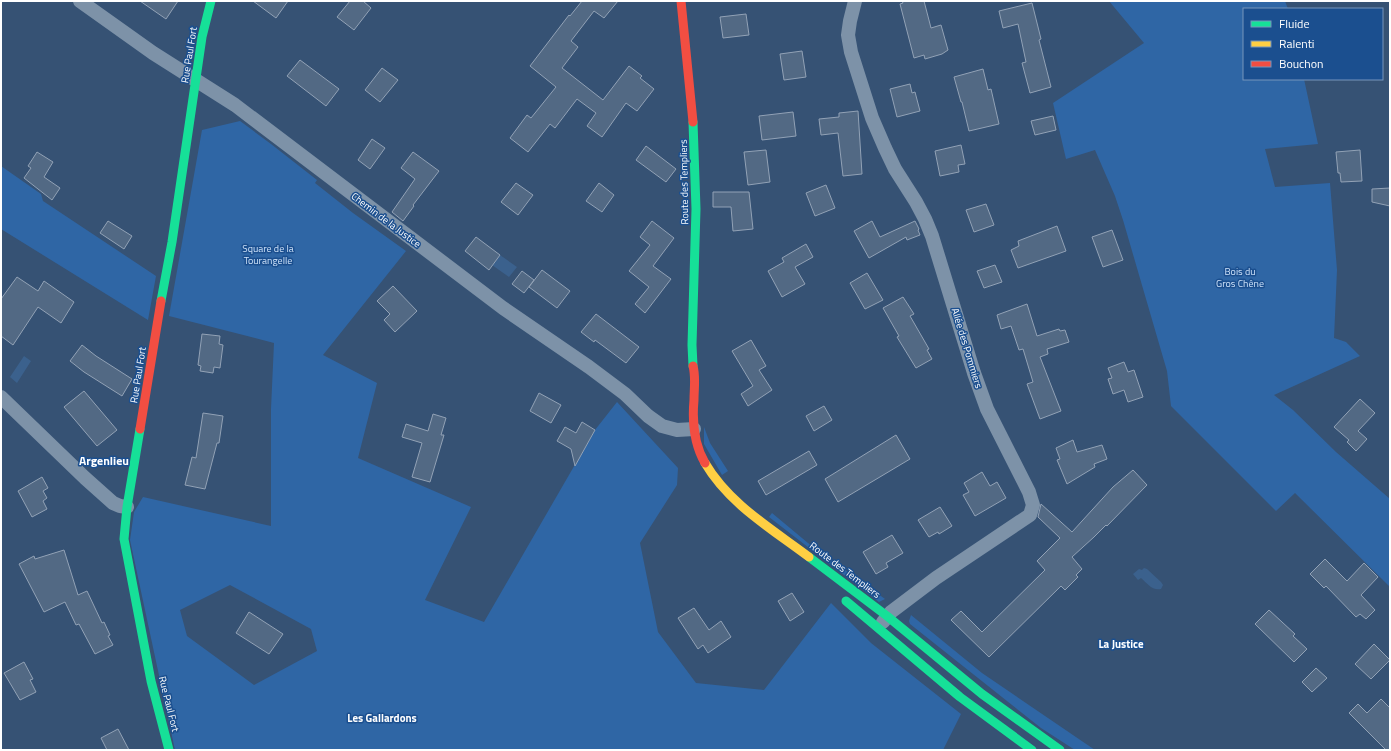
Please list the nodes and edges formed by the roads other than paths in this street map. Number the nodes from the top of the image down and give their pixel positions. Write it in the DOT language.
graph roads {
  1 [pos="80,1"];
  2 [pos="211,1"];
  3 [pos="681,1"];
  4 [pos="855,1"];
  5 [pos="196,80"];
  6 [pos="692,363"];
  7 [pos="686,374"];
  8 [pos="1,397"];
  9 [pos="685,428"];
  10 [pos="728,505"];
  11 [pos="127,507"];
  12 [pos="766,537"];
  13 [pos="842,597"];
  14 [pos="888,616"];
  15 [pos="878,628"];
  16 [pos="169,750"];
  17 [pos="1032,750"];
  18 [pos="1060,750"];
  1 -- 5 [label="street, Chemin de la Justice"];
  2 -- 5 [label="main road, Rue Paul Fort"];
  3 -- 6 [label="main road, Route des Templiers"];
  4 -- 14 [label="street, Allée des Pommiers"];
  5 -- 9 [label="street, Chemin de la Justice"];
  5 -- 11 [label="main road, Rue Paul Fort"];
  6 -- 7 [label="main road, Route des Templiers"];
  6 -- 9 [label="main road, Route des Templiers"];
  8 -- 11 [label="street"];
  9 -- 14 [label="main road, Route des Templiers"];
  10 -- 12 [label="main road"];
  11 -- 16 [label="main road, Rue Paul Fort"];
  13 -- 15 [label="main road"];
  14 -- 15 [label="street, Allée des Pommiers"];
  14 -- 18 [label="main road, Route des Templiers"];
  15 -- 17 [label="main road"];
}
